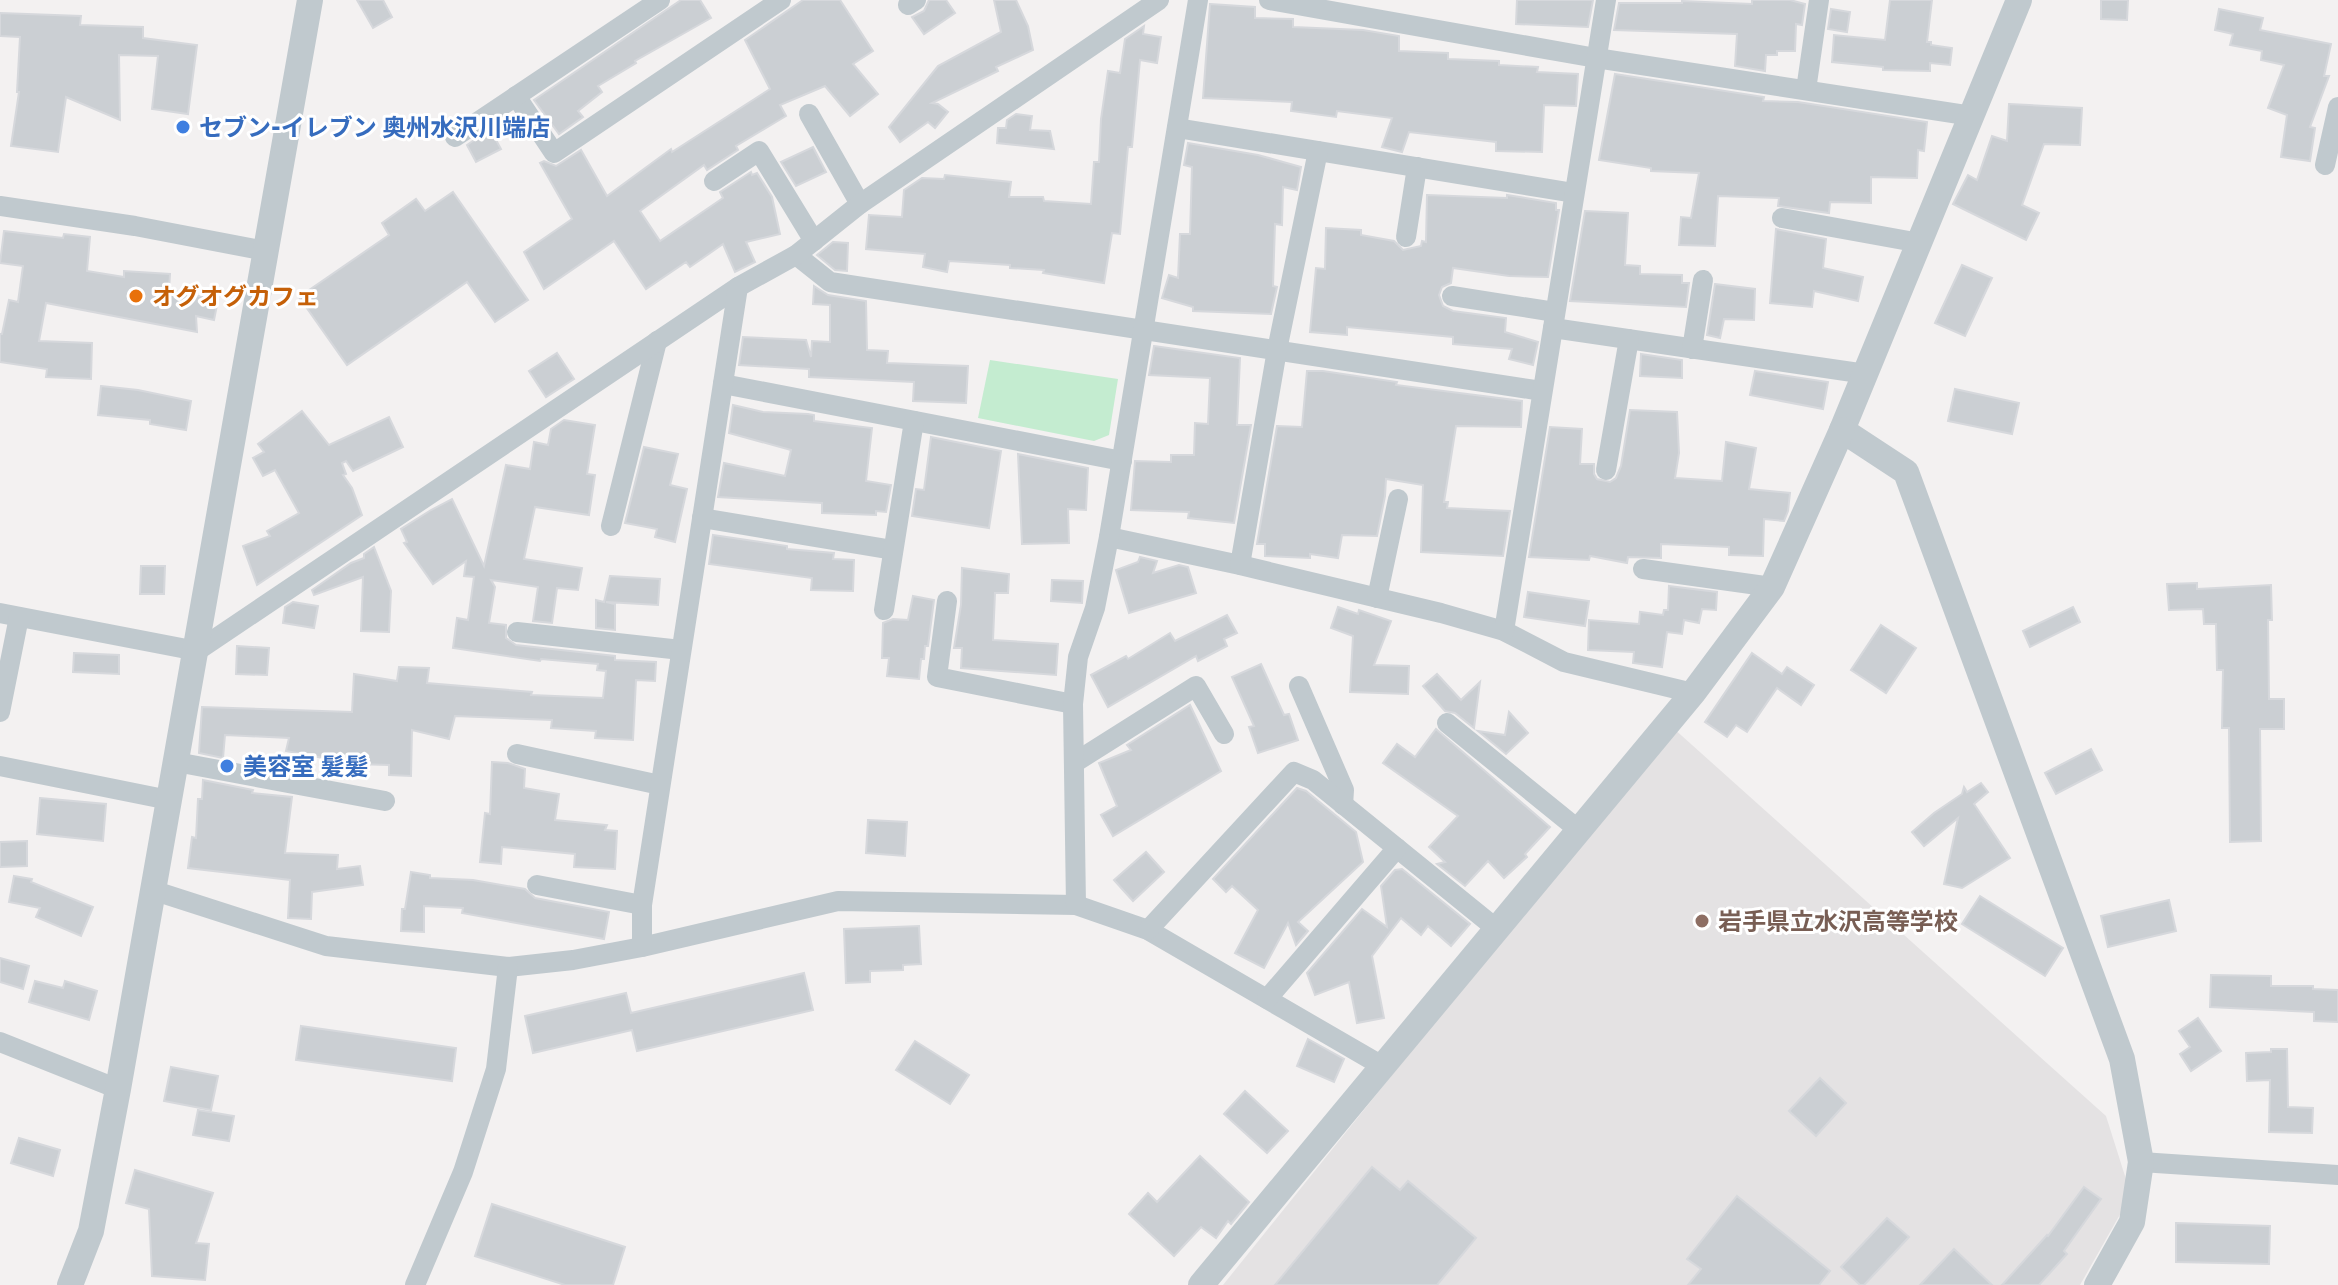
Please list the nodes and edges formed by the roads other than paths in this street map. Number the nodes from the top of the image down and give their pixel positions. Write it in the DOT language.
graph roads {
  1 [pos="310,0"];
  2 [pos="660,0"];
  3 [pos="781,0"];
  4 [pos="1159,0"];
  5 [pos="1198,0"];
  6 [pos="1269,0"];
  7 [pos="1606,0"];
  8 [pos="1819,0"];
  9 [pos="2019,0"];
  10 [pos="1596,58"];
  11 [pos="1806,90"];
  12 [pos="516,96"];
  13 [pos="2338,107"];
  14 [pos="809,114"];
  15 [pos="1972,116"];
  16 [pos="1177,128"];
  17 [pos="455,137"];
  18 [pos="1318,151"];
  19 [pos="2325,165"];
  20 [pos="1417,167"];
  21 [pos="714,181"];
  22 [pos="1574,193"];
  23 [pos="860,204"];
  24 [pos="0,206"];
  25 [pos="1782,218"];
  26 [pos="1406,237"];
  27 [pos="814,241"];
  28 [pos="1920,243"];
  29 [pos="266,251"];
  30 [pos="796,255"];
  31 [pos="1703,280"];
  32 [pos="738,287"];
  33 [pos="1452,296"];
  34 [pos="1554,320"];
  35 [pos="1144,329"];
  36 [pos="1629,339"];
  37 [pos="657,341"];
  38 [pos="1692,349"];
  39 [pos="1277,350"];
  40 [pos="1866,374"];
  41 [pos="723,384"];
  42 [pos="1542,391"];
  43 [pos="914,421"];
  44 [pos="1842,430"];
  45 [pos="1122,461"];
  46 [pos="1606,470"];
  47 [pos="1398,499"];
  48 [pos="702,518"];
  49 [pos="611,526"];
  50 [pos="1109,537"];
  51 [pos="893,550"];
  52 [pos="1240,565"];
  53 [pos="1643,569"];
  54 [pos="1772,587"];
  55 [pos="1377,598"];
  56 [pos="947,601"];
  57 [pos="884,610"];
  58 [pos="10,615"];
  59 [pos="1504,631"];
  60 [pos="517,632"];
  61 [pos="681,650"];
  62 [pos="197,651"];
  63 [pos="1299,686"];
  64 [pos="1693,693"];
  65 [pos="1073,704"];
  66 [pos="0,712"];
  67 [pos="1447,723"];
  68 [pos="1224,734"];
  69 [pos="517,754"];
  70 [pos="176,762"];
  71 [pos="1074,763"];
  72 [pos="0,766"];
  73 [pos="660,785"];
  74 [pos="169,800"];
  75 [pos="385,801"];
  76 [pos="1343,805"];
  77 [pos="1580,831"];
  78 [pos="1397,848"];
  79 [pos="537,885"];
  80 [pos="155,891"];
  81 [pos="642,905"];
  82 [pos="1076,905"];
  83 [pos="1148,930"];
  84 [pos="1498,930"];
  85 [pos="642,947"];
  86 [pos="508,967"];
  87 [pos="1267,999"];
  88 [pos="0,1042"];
  89 [pos="1384,1067"];
  90 [pos="118,1089"];
  91 [pos="2141,1162"];
  92 [pos="2338,1175"];
  93 [pos="70,1285"];
  94 [pos="415,1285"];
  95 [pos="1201,1285"];
  96 [pos="2097,1285"];
  1 -- 29 [label="street"];
  2 -- 12 [label="street"];
  3 -- 12 [label="street"];
  4 -- 23 [label="street"];
  5 -- 16 [label="street"];
  6 -- 10 [label="street"];
  7 -- 10 [label="street"];
  8 -- 11 [label="street"];
  9 -- 15 [label="street"];
  10 -- 11 [label="street"];
  10 -- 22 [label="street"];
  11 -- 15 [label="street"];
  12 -- 17 [label="street"];
  13 -- 19 [label="street"];
  14 -- 23 [label="street"];
  15 -- 28 [label="street"];
  16 -- 18 [label="street"];
  16 -- 35 [label="street"];
  18 -- 20 [label="street"];
  18 -- 39 [label="street"];
  20 -- 22 [label="street"];
  20 -- 26 [label="street"];
  21 -- 27 [label="street"];
  22 -- 34 [label="street"];
  23 -- 27 [label="street"];
  24 -- 29 [label="street"];
  25 -- 28 [label="street"];
  27 -- 30 [label="street"];
  28 -- 40 [label="street"];
  29 -- 62 [label="street"];
  30 -- 32 [label="street"];
  30 -- 35 [label="street"];
  31 -- 38 [label="street"];
  32 -- 37 [label="street"];
  32 -- 41 [label="street"];
  33 -- 34 [label="street"];
  34 -- 36 [label="street"];
  34 -- 42 [label="street"];
  35 -- 39 [label="street"];
  35 -- 45 [label="street"];
  36 -- 38 [label="street"];
  36 -- 46 [label="street"];
  37 -- 49 [label="street"];
  37 -- 62 [label="street"];
  38 -- 40 [label="street"];
  39 -- 42 [label="street"];
  39 -- 52 [label="street"];
  40 -- 44 [label="street"];
  41 -- 43 [label="street"];
  41 -- 48 [label="street"];
  42 -- 59 [label="street"];
  43 -- 45 [label="street"];
  43 -- 51 [label="street"];
  44 -- 54 [label="street"];
  44 -- 91 [label="street"];
  45 -- 50 [label="street"];
  47 -- 55 [label="street"];
  48 -- 51 [label="street"];
  48 -- 61 [label="street"];
  50 -- 52 [label="street"];
  50 -- 65 [label="street"];
  51 -- 57 [label="street"];
  52 -- 55 [label="street"];
  53 -- 54 [label="street"];
  54 -- 64 [label="street"];
  55 -- 59 [label="street"];
  56 -- 65 [label="street"];
  58 -- 62 [label="street"];
  58 -- 66 [label="street"];
  59 -- 64 [label="street"];
  60 -- 61 [label="street"];
  61 -- 73 [label="street"];
  62 -- 70 [label="street"];
  63 -- 76 [label="street"];
  64 -- 77 [label="street"];
  65 -- 71 [label="street"];
  67 -- 77 [label="street"];
  68 -- 71 [label="street"];
  69 -- 73 [label="street"];
  70 -- 74 [label="street"];
  70 -- 75 [label="street"];
  71 -- 82 [label="street"];
  72 -- 74 [label="street"];
  73 -- 81 [label="street"];
  74 -- 80 [label="street"];
  76 -- 78 [label="street"];
  76 -- 83 [label="street"];
  77 -- 84 [label="street"];
  78 -- 84 [label="street"];
  78 -- 87 [label="street"];
  79 -- 81 [label="street"];
  80 -- 86 [label="street"];
  80 -- 90 [label="street"];
  81 -- 85 [label="street"];
  82 -- 83 [label="street"];
  82 -- 85 [label="street"];
  83 -- 87 [label="street"];
  84 -- 89 [label="street"];
  85 -- 86 [label="street"];
  86 -- 94 [label="street"];
  87 -- 89 [label="street"];
  88 -- 90 [label="street"];
  89 -- 95 [label="street"];
  90 -- 93 [label="street"];
  91 -- 92 [label="street"];
  91 -- 96 [label="street"];
}
